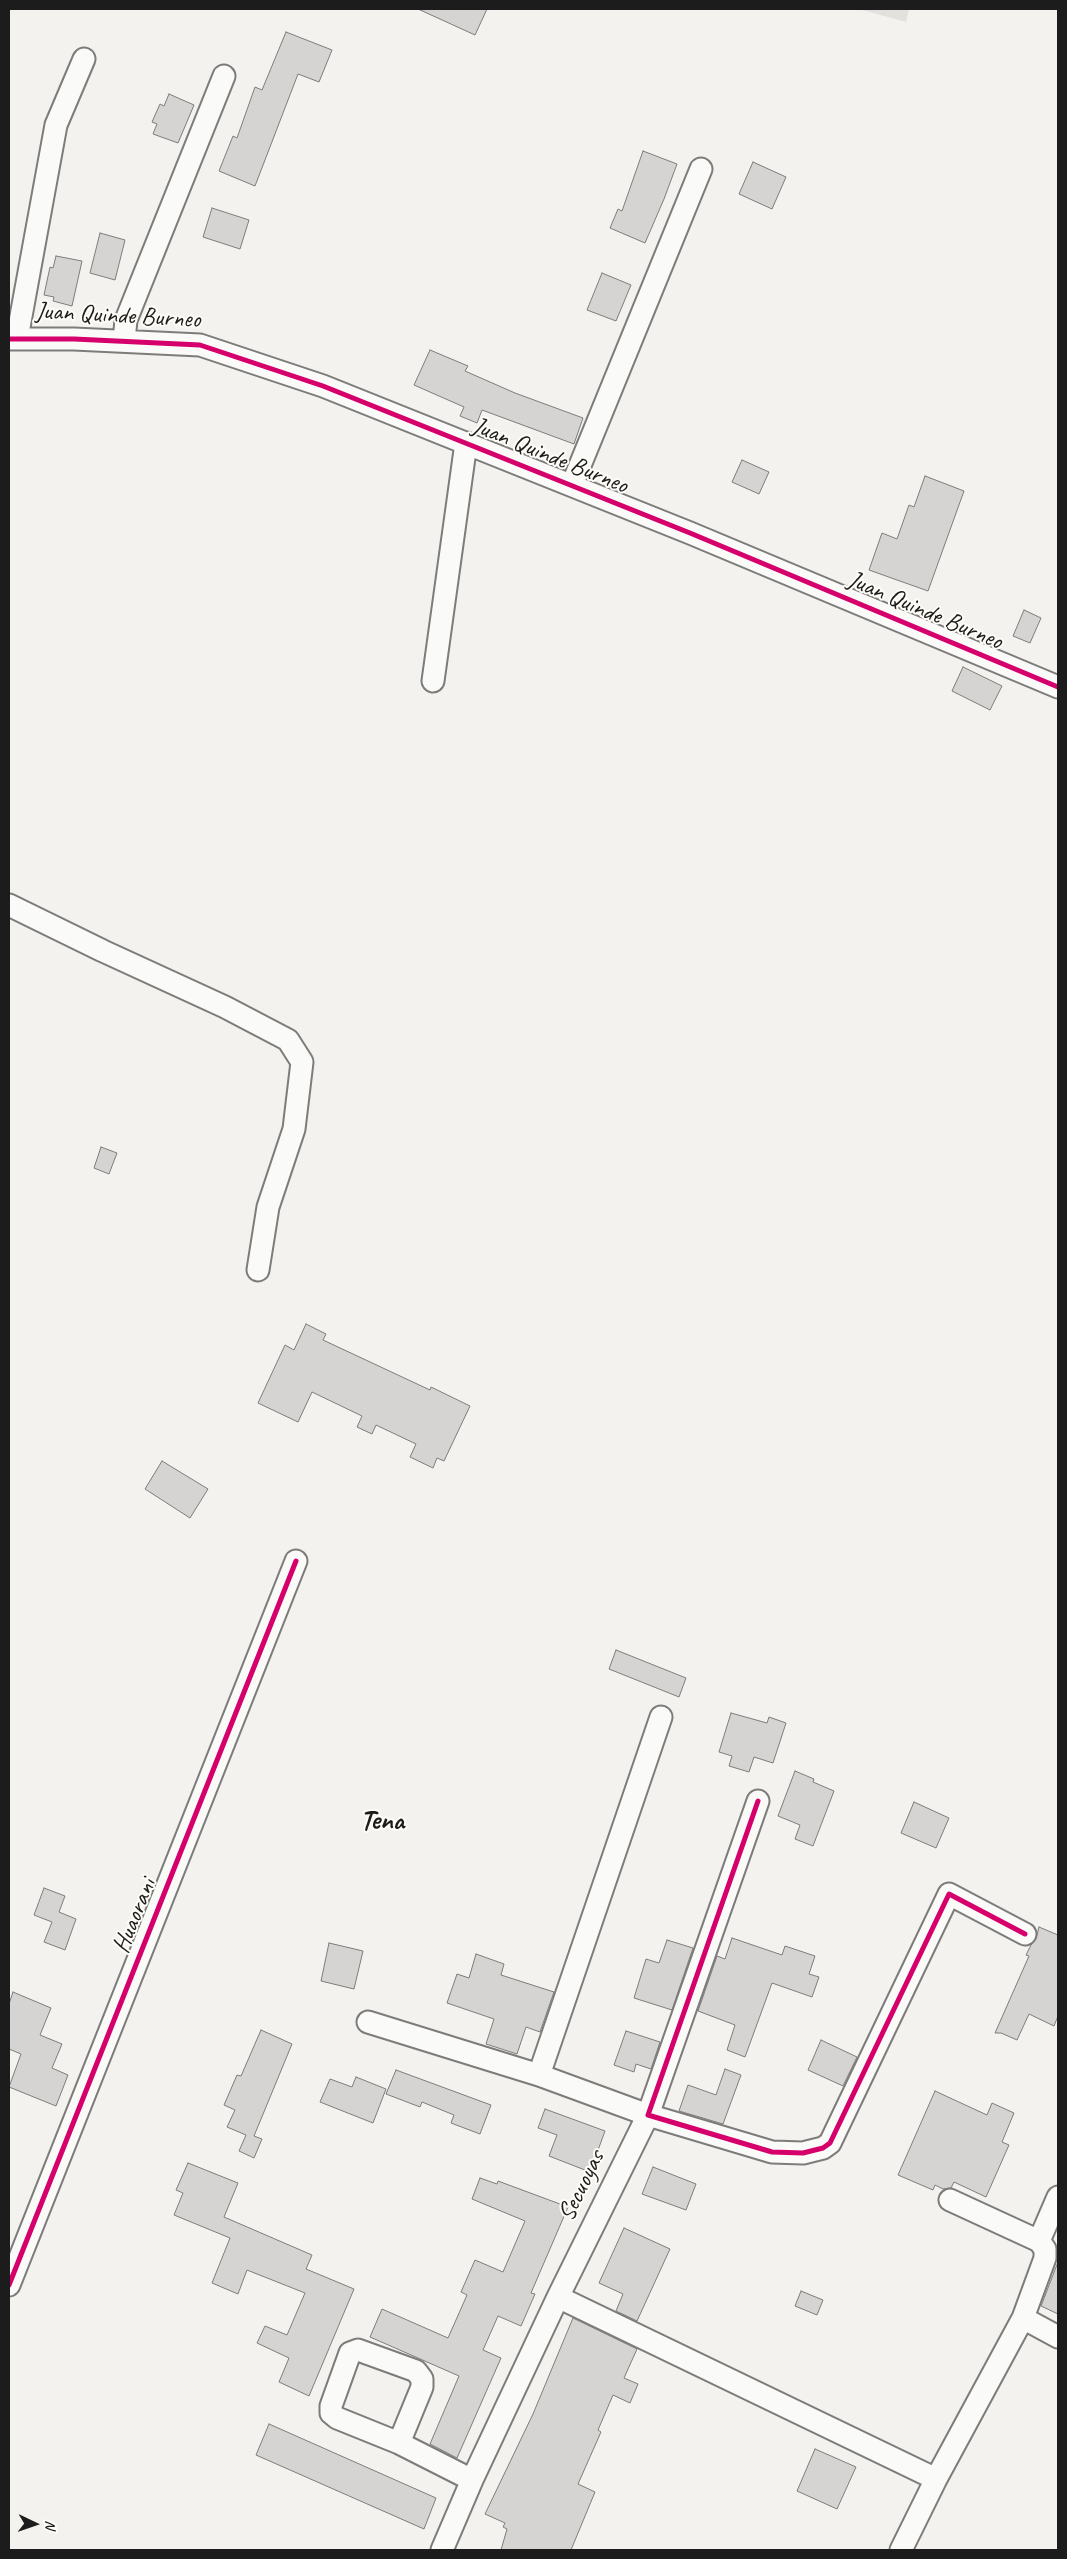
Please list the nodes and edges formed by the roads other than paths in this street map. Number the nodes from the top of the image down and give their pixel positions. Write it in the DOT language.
graph roads {
  1 [pos="84,59"];
  2 [pos="224,76"];
  3 [pos="701,169"];
  4 [pos="13,338"];
  5 [pos="124,341"];
  6 [pos="466,443"];
  7 [pos="572,485"];
  8 [pos="433,681"];
  9 [pos="1058,687"];
  10 [pos="9,905"];
  11 [pos="258,1270"];
  12 [pos="296,1561"];
  13 [pos="661,1717"];
  14 [pos="758,1800"];
  15 [pos="1025,1934"];
  16 [pos="368,2022"];
  17 [pos="539,2075"];
  18 [pos="648,2115"];
  19 [pos="1058,2198"];
  20 [pos="950,2200"];
  21 [pos="1039,2241"];
  22 [pos="9,2285"];
  23 [pos="558,2297"];
  24 [pos="1023,2318"];
  25 [pos="1058,2337"];
  26 [pos="398,2443"];
  27 [pos="936,2479"];
  28 [pos="472,2480"];
  29 [pos="442,2550"];
  30 [pos="901,2550"];
  1 -- 4 [label="street"];
  2 -- 5 [label="street"];
  3 -- 7 [label="street"];
  4 -- 5 [label="street, Juan Quinde Burneo"];
  5 -- 6 [label="street, Juan Quinde Burneo"];
  6 -- 7 [label="street, Juan Quinde Burneo"];
  6 -- 8 [label="street"];
  7 -- 9 [label="street, Juan Quinde Burneo"];
  10 -- 11 [label="street"];
  12 -- 22 [label="street, Huaorani"];
  13 -- 17 [label="street"];
  14 -- 18 [label="street, Secuoyas"];
  15 -- 18 [label="street"];
  16 -- 17 [label="street"];
  17 -- 18 [label="street"];
  18 -- 23 [label="street, Secuoyas"];
  19 -- 21 [label="street"];
  20 -- 21 [label="street"];
  21 -- 24 [label="street"];
  23 -- 27 [label="street"];
  23 -- 28 [label="street, Secuoyas"];
  24 -- 25 [label="street"];
  24 -- 27 [label="street"];
  26 -- 26 [label="street"];
  26 -- 28 [label="street"];
  27 -- 30 [label="street"];
  28 -- 29 [label="street, Secuoyas"];
}
